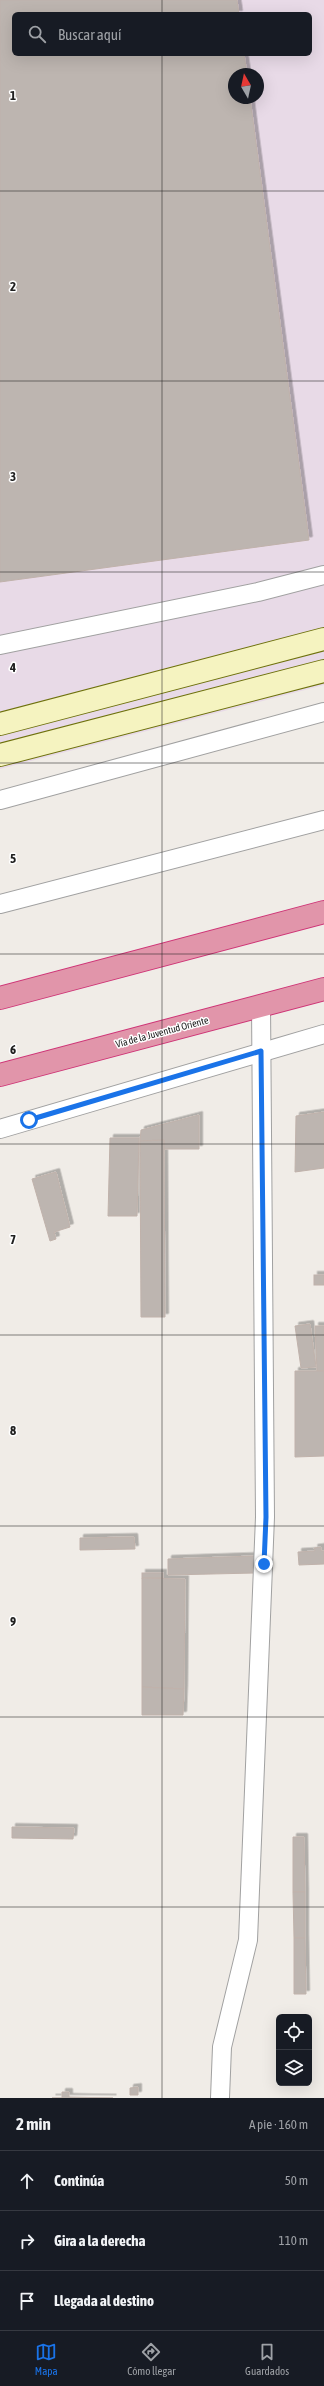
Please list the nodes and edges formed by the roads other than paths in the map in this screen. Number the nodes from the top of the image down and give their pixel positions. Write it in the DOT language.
graph roads {
  1 [pos="324,576"];
  2 [pos="324,639"];
  3 [pos="0,645"];
  4 [pos="324,671"];
  5 [pos="324,712"];
  6 [pos="0,724"];
  7 [pos="0,755"];
  8 [pos="0,800"];
  9 [pos="324,820"];
  10 [pos="0,904"];
  11 [pos="324,912"];
  12 [pos="324,989"];
  13 [pos="0,998"];
  14 [pos="261,1005"];
  15 [pos="324,1034"];
  16 [pos="261,1051"];
  17 [pos="0,1075"];
  18 [pos="0,1129"];
  19 [pos="220,2098"];
  1 -- 3 [label="lane"];
  2 -- 6 [label="main road"];
  4 -- 7 [label="main road"];
  5 -- 8 [label="lane"];
  9 -- 10 [label="lane"];
  11 -- 13 [label="highway"];
  12 -- 14 [label="highway, Vía de la Juventud Oriente"];
  14 -- 16 [label="lane"];
  14 -- 17 [label="highway, Vía de la Juventud Oriente"];
  15 -- 16 [label="lane"];
  16 -- 18 [label="lane"];
  16 -- 19 [label="lane"];
}
